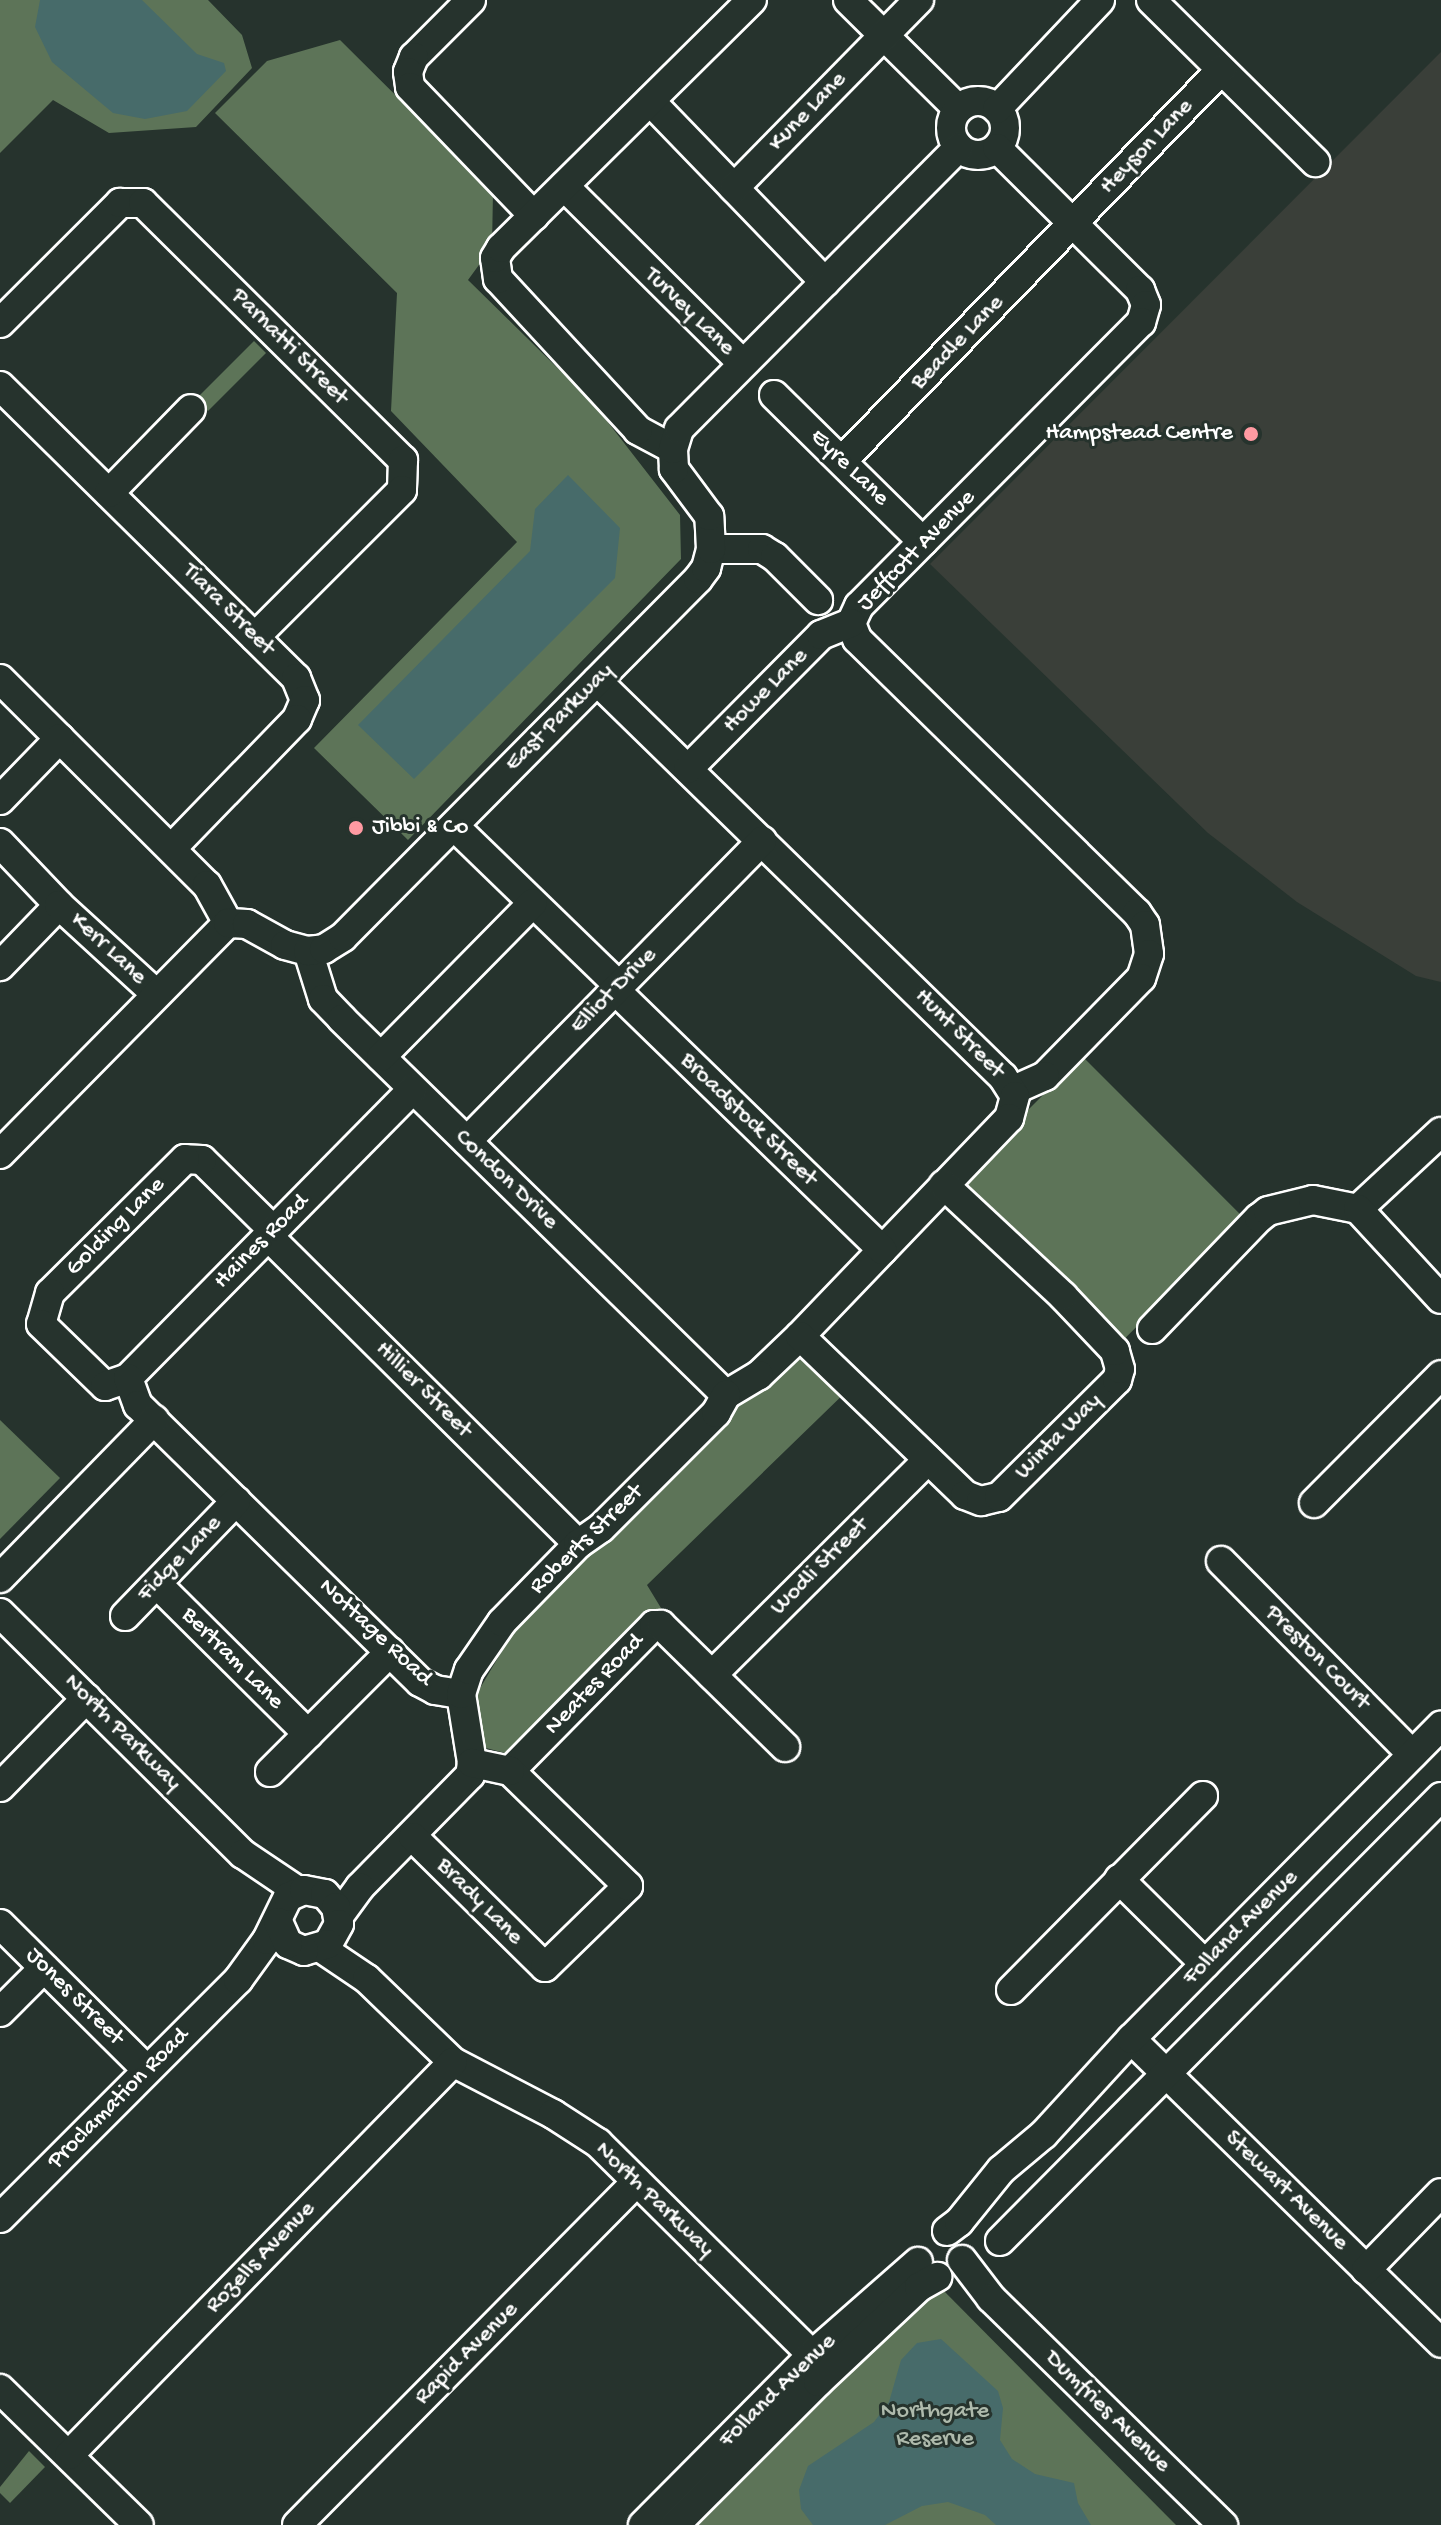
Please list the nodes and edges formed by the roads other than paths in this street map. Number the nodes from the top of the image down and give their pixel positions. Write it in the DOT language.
graph roads {
  1 [pos="471,0"];
  2 [pos="752,0"];
  3 [pos="848,0"];
  4 [pos="919,0"];
  5 [pos="1100,0"];
  6 [pos="1151,0"];
  7 [pos="882,37"];
  8 [pos="1221,70"];
  9 [pos="650,101"];
  10 [pos="958,109"];
  11 [pos="997,109"];
  12 [pos="959,147"];
  13 [pos="997,148"];
  14 [pos="1315,162"];
  15 [pos="564,186"];
  16 [pos="734,188"];
  17 [pos="534,216"];
  18 [pos="1074,224"];
  19 [pos="825,282"];
  20 [pos="0,323"];
  21 [pos="743,364"];
  22 [pos="0,386"];
  23 [pos="774,395"];
  24 [pos="191,409"];
  25 [pos="673,449"];
  26 [pos="842,461"];
  27 [pos="109,493"];
  28 [pos="923,542"];
  29 [pos="711,549"];
  30 [pos="818,600"];
  31 [pos="851,623"];
  32 [pos="255,637"];
  33 [pos="0,679"];
  34 [pos="597,681"];
  35 [pos="60,738"];
  36 [pos="688,769"];
  37 [pos="0,800"];
  38 [pos="454,826"];
  39 [pos="762,841"];
  40 [pos="0,843"];
  41 [pos="172,848"];
  42 [pos="533,903"];
  43 [pos="59,905"];
  44 [pos="228,923"];
  45 [pos="308,951"];
  46 [pos="0,966"];
  47 [pos="617,988"];
  48 [pos="156,994"];
  49 [pos="381,1057"];
  50 [pos="413,1089"];
  51 [pos="1013,1090"];
  52 [pos="1441,1132"];
  53 [pos="467,1141"];
  54 [pos="0,1154"];
  55 [pos="944,1185"];
  56 [pos="1358,1209"];
  57 [pos="271,1234"];
  58 [pos="882,1250"];
  59 [pos="1441,1299"];
  60 [pos="1152,1329"];
  61 [pos="800,1336"];
  62 [pos="1441,1375"];
  63 [pos="116,1382"];
  64 [pos="726,1395"];
  65 [pos="154,1420"];
  66 [pos="928,1460"];
  67 [pos="236,1501"];
  68 [pos="1314,1503"];
  69 [pos="578,1544"];
  70 [pos="1221,1561"];
  71 [pos="0,1578"];
  72 [pos="157,1584"];
  73 [pos="0,1613"];
  74 [pos="125,1616"];
  75 [pos="390,1652"];
  76 [pos="712,1675"];
  77 [pos="461,1694"];
  78 [pos="87,1698"];
  79 [pos="1441,1726"];
  80 [pos="308,1734"];
  81 [pos="785,1747"];
  82 [pos="1412,1754"];
  83 [pos="472,1763"];
  84 [pos="510,1771"];
  85 [pos="270,1772"];
  86 [pos="0,1787"];
  87 [pos="1203,1796"];
  88 [pos="1441,1797"];
  89 [pos="403,1846"];
  90 [pos="1119,1879"];
  91 [pos="294,1902"];
  92 [pos="0,1924"];
  93 [pos="323,1936"];
  94 [pos="1205,1964"];
  95 [pos="44,1968"];
  96 [pos="238,1980"];
  97 [pos="1011,1990"];
  98 [pos="0,2012"];
  99 [pos="1131,2039"];
  100 [pos="453,2062"];
  101 [pos="147,2070"];
  102 [pos="1168,2075"];
  103 [pos="1044,2134"];
  104 [pos="1073,2166"];
  105 [pos="637,2182"];
  106 [pos="1441,2193"];
  107 [pos="0,2218"];
  108 [pos="1000,2241"];
  109 [pos="946,2259"];
  110 [pos="1366,2270"];
  111 [pos="1441,2343"];
  112 [pos="812,2355"];
  113 [pos="0,2389"];
  114 [pos="69,2455"];
  115 [pos="135,2524"];
  116 [pos="297,2525"];
  117 [pos="643,2525"];
  118 [pos="675,2525"];
  119 [pos="1223,2525"];
  1 -- 17 [label="street"];
  2 -- 9 [label="street"];
  3 -- 7 [label="street"];
  4 -- 7 [label="street, Kune Lane"];
  5 -- 11 [label="street"];
  6 -- 8 [label="street"];
  7 -- 10 [label="street"];
  7 -- 16 [label="street, Kune Lane"];
  8 -- 14 [label="street"];
  8 -- 18 [label="street, Heyson Lane"];
  9 -- 15 [label="street"];
  9 -- 16 [label="street"];
  10 -- 11 [label="street"];
  10 -- 12 [label="street"];
  11 -- 13 [label="street"];
  12 -- 13 [label="street"];
  12 -- 19 [label="street"];
  13 -- 18 [label="street, Jeffcott Avenue"];
  15 -- 17 [label="street"];
  15 -- 21 [label="street, Turvey Lane"];
  16 -- 19 [label="street"];
  17 -- 25 [label="street"];
  18 -- 26 [label="street, Beadle Lane"];
  18 -- 28 [label="street, Jeffcott Avenue"];
  19 -- 21 [label="street"];
  20 -- 32 [label="street, Parnatti Street"];
  21 -- 25 [label="street"];
  22 -- 27 [label="street, Tiara Street"];
  23 -- 26 [label="street, Eyre Lane"];
  24 -- 27 [label="street"];
  25 -- 29 [label="street"];
  26 -- 28 [label="street, Eyre Lane"];
  27 -- 32 [label="street, Tiara Street"];
  28 -- 31 [label="street, Jeffcott Avenue"];
  29 -- 30 [label="street"];
  29 -- 34 [label="street, East Parkway"];
  31 -- 36 [label="street, Howe Lane"];
  31 -- 51 [label="street, Jeffcott Avenue"];
  32 -- 41 [label="street, Tiara Street"];
  33 -- 35 [label="street"];
  34 -- 36 [label="street, Hunt Street"];
  34 -- 38 [label="street, East Parkway"];
  35 -- 37 [label="street"];
  35 -- 41 [label="street"];
  36 -- 39 [label="street, Hunt Street"];
  38 -- 42 [label="street, Broadstock Street"];
  38 -- 45 [label="street, East Parkway"];
  39 -- 47 [label="street, Elliot Drive"];
  39 -- 51 [label="street, Hunt Street"];
  40 -- 43 [label="street, Kerr Lane"];
  41 -- 44 [label="street"];
  42 -- 47 [label="street, Broadstock Street"];
  42 -- 49 [label="street"];
  43 -- 46 [label="street, Kerr Lane"];
  43 -- 48 [label="street, Kerr Lane"];
  44 -- 45 [label="street"];
  44 -- 48 [label="street"];
  45 -- 49 [label="street, Condon Drive"];
  47 -- 53 [label="street, Elliot Drive"];
  47 -- 58 [label="street, Broadstock Street"];
  48 -- 54 [label="street"];
  49 -- 50 [label="street, Condon Drive"];
  50 -- 53 [label="street, Condon Drive"];
  50 -- 57 [label="street, Haines Road"];
  51 -- 55 [label="street, Hunt Street"];
  52 -- 56 [label="street"];
  53 -- 64 [label="street, Condon Drive"];
  55 -- 58 [label="street, Hunt Street"];
  55 -- 66 [label="street, Winta Way"];
  56 -- 59 [label="street"];
  56 -- 60 [label="street"];
  57 -- 63 [label="street, Haines Road"];
  57 -- 63 [label="street, Golding Lane"];
  57 -- 69 [label="street, Hillier Street"];
  58 -- 61 [label="street, Hunt Street"];
  61 -- 64 [label="street, Hunt Street"];
  61 -- 66 [label="street, Winta Way"];
  62 -- 68 [label="street"];
  63 -- 65 [label="street, Nottage Road"];
  64 -- 69 [label="street, Roberts Street"];
  65 -- 67 [label="street, Nottage Road"];
  65 -- 71 [label="street"];
  66 -- 76 [label="street, Wodli Street"];
  67 -- 72 [label="street, Fidge Lane"];
  67 -- 75 [label="street, Nottage Road"];
  69 -- 77 [label="street, Roberts Street"];
  70 -- 82 [label="street, Preston Court"];
  72 -- 74 [label="street, Fidge Lane"];
  72 -- 80 [label="street, Bertram Lane"];
  73 -- 78 [label="street, North Parkway"];
  75 -- 77 [label="street, Nottage Road"];
  75 -- 80 [label="street"];
  76 -- 81 [label="street, Neates Road"];
  76 -- 84 [label="street, Neates Road"];
  77 -- 83 [label="street, Nottage Road"];
  78 -- 86 [label="street"];
  78 -- 91 [label="street, North Parkway"];
  79 -- 82 [label="street, Folland Avenue"];
  80 -- 85 [label="street"];
  82 -- 94 [label="street, Folland Avenue"];
  83 -- 84 [label="street"];
  83 -- 89 [label="street, Proclamation Road"];
  84 -- 89 [label="street, Brady Lane"];
  87 -- 90 [label="street"];
  88 -- 102 [label="street, Folland Avenue"];
  89 -- 91 [label="street, Proclamation Road"];
  89 -- 93 [label="street, Proclamation Road"];
  90 -- 94 [label="street"];
  90 -- 97 [label="street"];
  91 -- 93 [label="street"];
  91 -- 93 [label="street"];
  91 -- 96 [label="street, Proclamation Road"];
  92 -- 95 [label="street, Jones Street"];
  93 -- 96 [label="street, Proclamation Road"];
  93 -- 100 [label="street, North Parkway"];
  94 -- 99 [label="street, Folland Avenue"];
  95 -- 98 [label="street"];
  95 -- 101 [label="street, Jones Street"];
  96 -- 101 [label="street, Proclamation Road"];
  99 -- 102 [label="street, Stewart Avenue"];
  99 -- 103 [label="street, Folland Avenue"];
  100 -- 105 [label="street, North Parkway"];
  100 -- 114 [label="street, Rozells Avenue"];
  101 -- 107 [label="street, Proclamation Road"];
  102 -- 104 [label="street, Folland Avenue"];
  102 -- 110 [label="street, Stewart Avenue"];
  103 -- 104 [label="street"];
  103 -- 109 [label="street, Folland Avenue"];
  104 -- 108 [label="street, Folland Avenue"];
  105 -- 112 [label="street, North Parkway"];
  105 -- 116 [label="street, Rapid Avenue"];
  106 -- 110 [label="street"];
  109 -- 112 [label="street, Folland Avenue"];
  109 -- 118 [label="street, Folland Avenue"];
  109 -- 119 [label="street, Dumfries Avenue"];
  110 -- 111 [label="street, Stewart Avenue"];
  112 -- 117 [label="street, Folland Avenue"];
  113 -- 114 [label="street"];
  114 -- 115 [label="street"];
}
